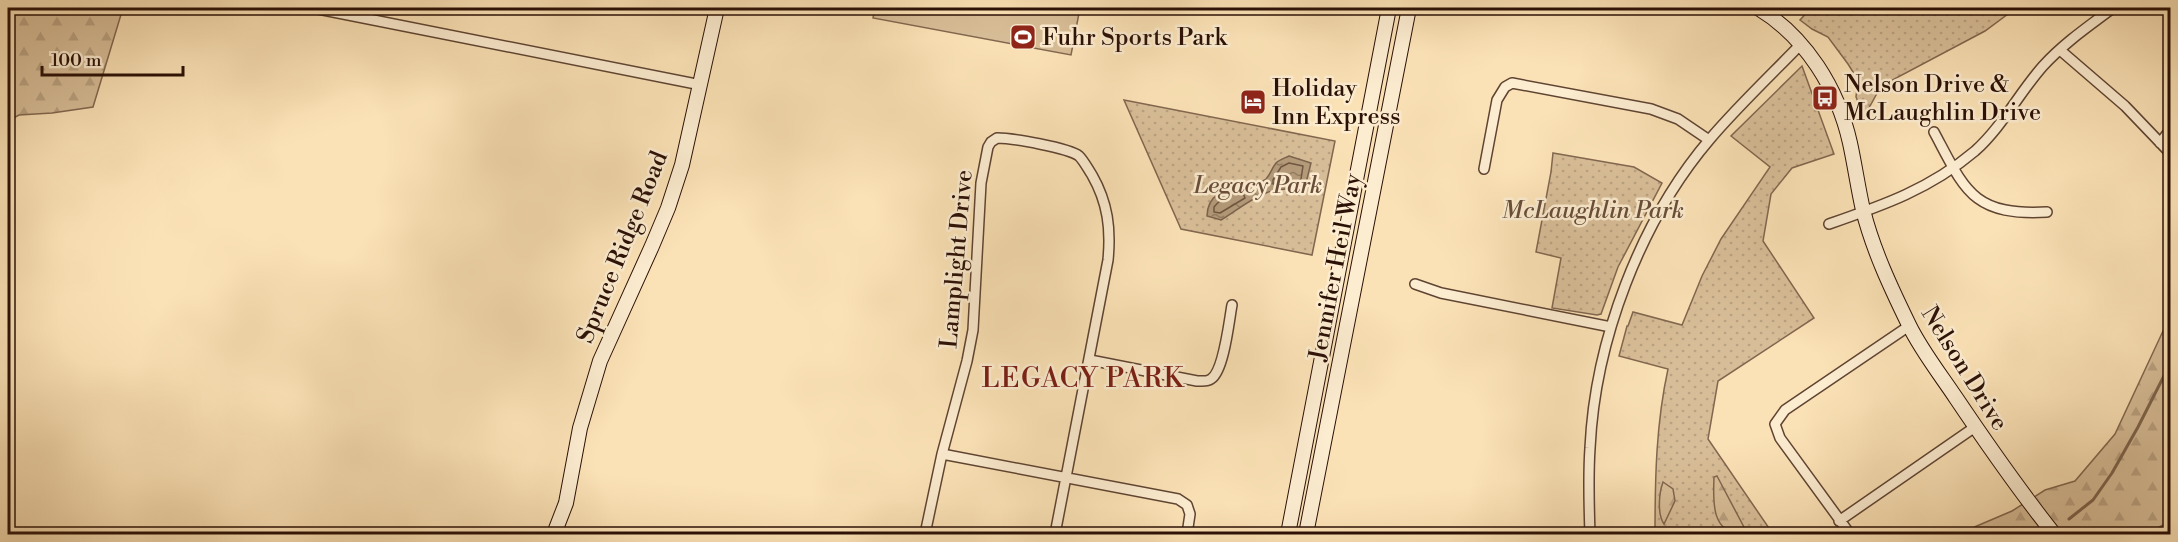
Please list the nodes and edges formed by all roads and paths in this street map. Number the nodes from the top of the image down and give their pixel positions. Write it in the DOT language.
graph roads {
  1 [pos="313,8"];
  2 [pos="717,8"];
  3 [pos="1389,8"];
  4 [pos="1409,8"];
  5 [pos="1758,8"];
  6 [pos="2114,8"];
  7 [pos="1801,44"];
  8 [pos="2060,50"];
  9 [pos="701,85"];
  10 [pos="2170,130"];
  11 [pos="1934,132"];
  12 [pos="1708,140"];
  13 [pos="2160,143"];
  14 [pos="2170,153"];
  15 [pos="1953,168"];
  16 [pos="1484,169"];
  17 [pos="1864,212"];
  18 [pos="2047,212"];
  19 [pos="1829,224"];
  20 [pos="1415,284"];
  21 [pos="1232,305"];
  22 [pos="1909,326"];
  23 [pos="1611,327"];
  24 [pos="1090,360"];
  25 [pos="1976,428"];
  26 [pos="942,454"];
  27 [pos="1067,477"];
  28 [pos="566,503"];
  29 [pos="1839,520"];
  30 [pos="554,534"];
  31 [pos="565,534"];
  32 [pos="925,534"];
  33 [pos="1055,534"];
  34 [pos="1187,534"];
  35 [pos="1288,534"];
  36 [pos="1306,534"];
  37 [pos="1590,534"];
  38 [pos="1850,534"];
  39 [pos="2054,534"];
  1 -- 9 [label="street"];
  2 -- 9 [label="street, Spruce Ridge Road"];
  3 -- 35 [label="street, Jennifer Heil Way"];
  4 -- 36 [label="street, Jennifer Heil Way"];
  5 -- 7 [label="street, Nelson Drive"];
  6 -- 8 [label="street"];
  7 -- 12 [label="street"];
  7 -- 17 [label="street, Nelson Drive"];
  8 -- 13 [label="street"];
  8 -- 15 [label="street"];
  9 -- 28 [label="street, Spruce Ridge Road"];
  10 -- 13 [label="street"];
  11 -- 15 [label="street"];
  12 -- 16 [label="street"];
  12 -- 23 [label="street"];
  13 -- 14 [label="street"];
  15 -- 17 [label="street"];
  15 -- 18 [label="street"];
  17 -- 19 [label="street"];
  17 -- 22 [label="street, Nelson Drive"];
  20 -- 23 [label="street"];
  21 -- 24 [label="street"];
  22 -- 25 [label="street, Nelson Drive"];
  22 -- 29 [label="street"];
  23 -- 37 [label="street"];
  24 -- 26 [label="street, Lamplight Drive"];
  24 -- 27 [label="street, Lamplight Drive"];
  25 -- 29 [label="street"];
  25 -- 39 [label="street, Nelson Drive"];
  26 -- 27 [label="street"];
  26 -- 32 [label="street, Lamplight Drive"];
  27 -- 33 [label="street, Lamplight Drive"];
  27 -- 34 [label="street"];
  28 -- 30 [label="street, Spruce Ridge Road"];
  28 -- 31 [label="street, Spruce Ridge Road"];
  29 -- 38 [label="street"];
}
